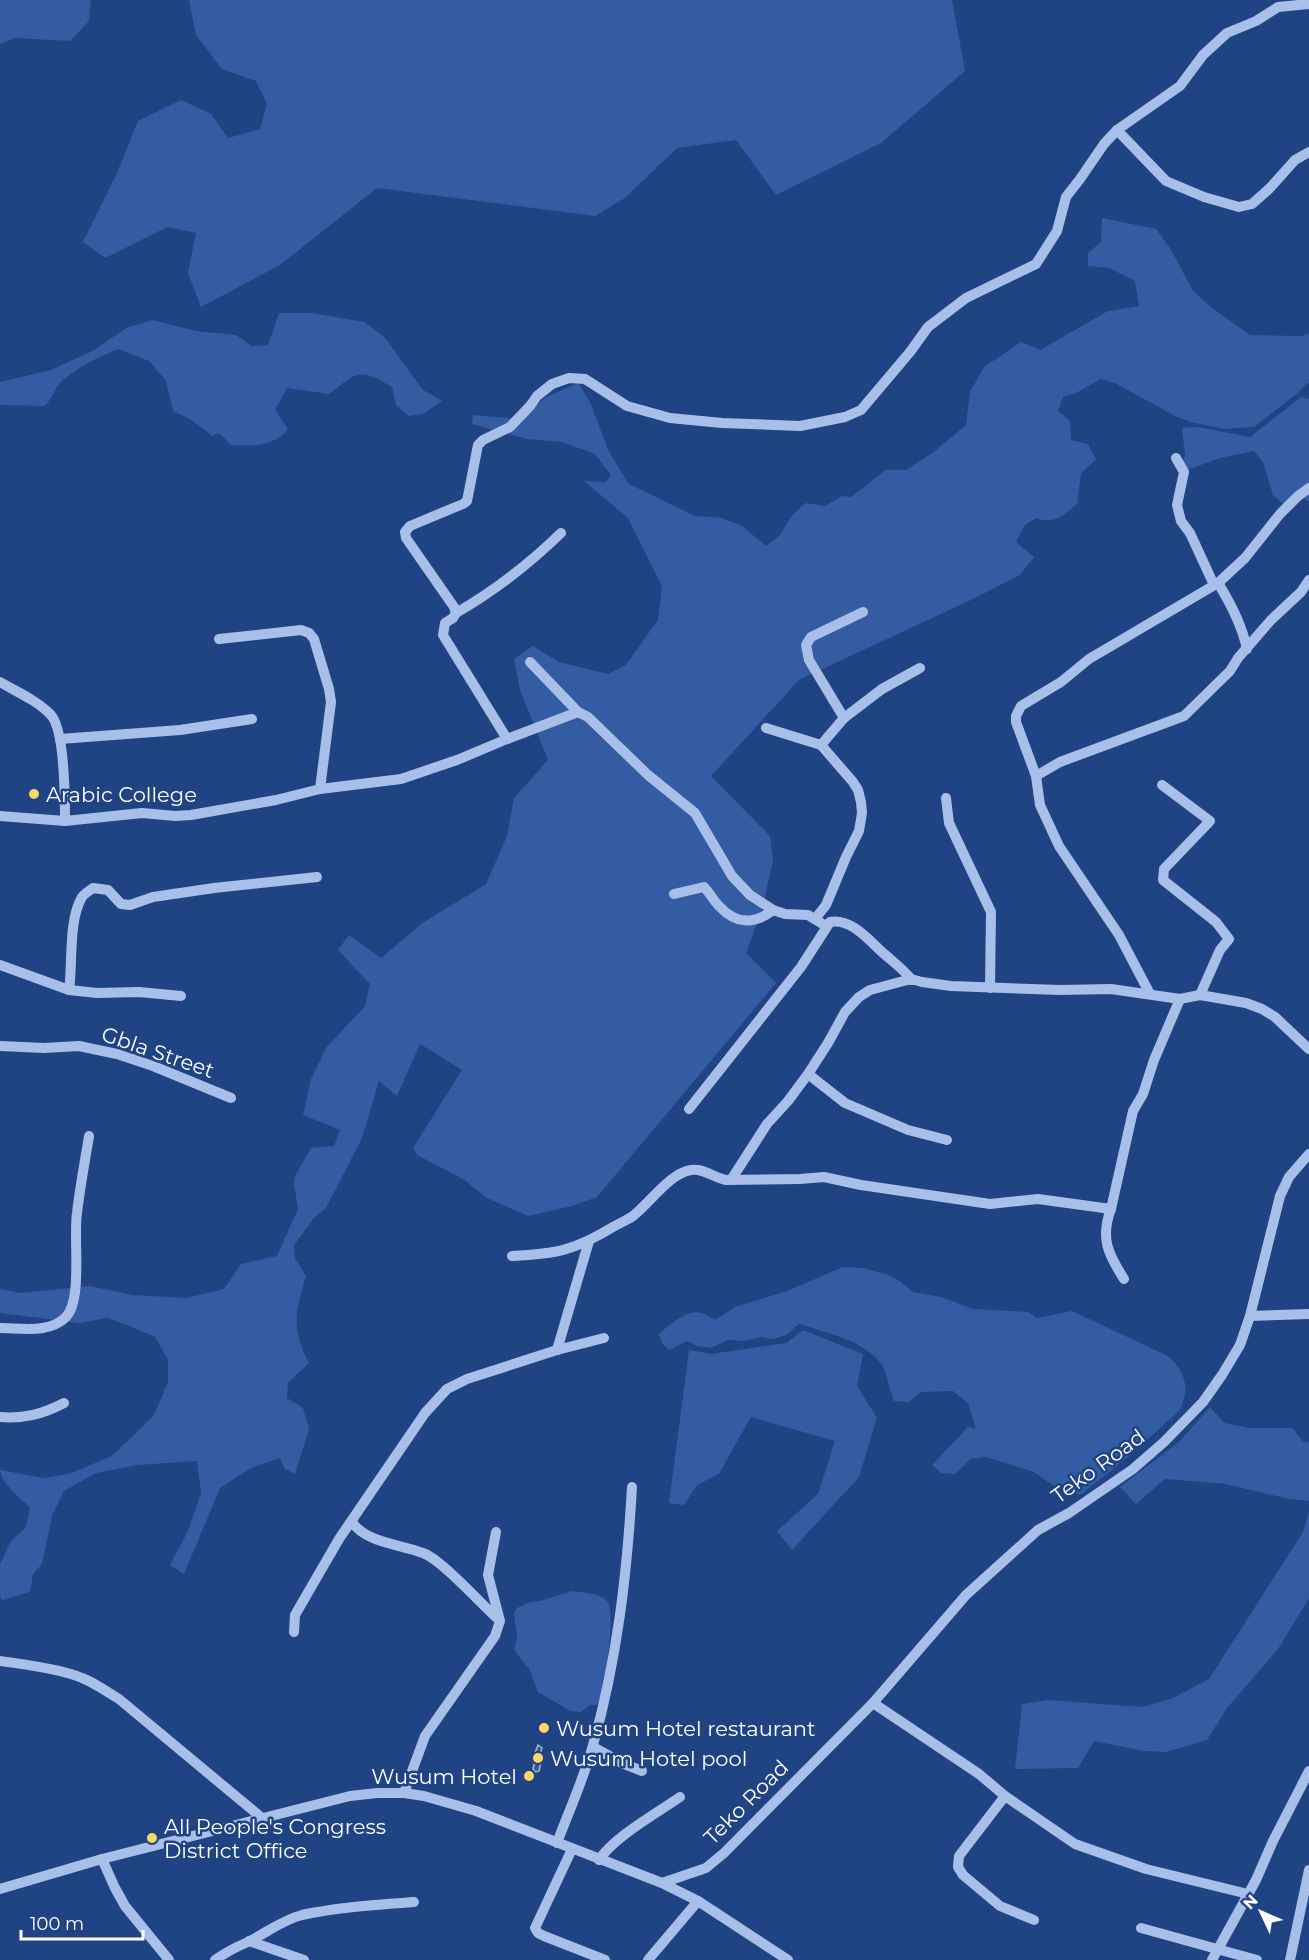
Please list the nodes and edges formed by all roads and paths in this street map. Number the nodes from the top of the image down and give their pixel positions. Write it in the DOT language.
graph roads {
  1 [pos="1309,4"];
  2 [pos="1117,130"];
  3 [pos="1309,152"];
  4 [pos="1176,458"];
  5 [pos="1309,488"];
  6 [pos="561,533"];
  7 [pos="1309,580"];
  8 [pos="1216,584"];
  9 [pos="863,612"];
  10 [pos="456,613"];
  11 [pos="219,639"];
  12 [pos="1247,650"];
  13 [pos="530,663"];
  14 [pos="920,668"];
  15 [pos="0,682"];
  16 [pos="578,712"];
  17 [pos="844,718"];
  18 [pos="252,719"];
  19 [pos="766,728"];
  20 [pos="60,739"];
  21 [pos="507,739"];
  22 [pos="821,745"];
  23 [pos="1036,776"];
  24 [pos="1162,785"];
  25 [pos="320,789"];
  26 [pos="946,798"];
  27 [pos="0,816"];
  28 [pos="65,821"];
  29 [pos="317,877"];
  30 [pos="674,894"];
  31 [pos="773,910"];
  32 [pos="815,919"];
  33 [pos="826,926"];
  34 [pos="0,965"];
  35 [pos="911,979"];
  36 [pos="990,988"];
  37 [pos="69,990"];
  38 [pos="1150,994"];
  39 [pos="1200,995"];
  40 [pos="181,996"];
  41 [pos="1180,999"];
  42 [pos="0,1046"];
  43 [pos="1309,1049"];
  44 [pos="808,1074"];
  45 [pos="231,1098"];
  46 [pos="689,1109"];
  47 [pos="89,1136"];
  48 [pos="947,1140"];
  49 [pos="1309,1154"];
  50 [pos="731,1180"];
  51 [pos="1111,1209"];
  52 [pos="590,1241"];
  53 [pos="512,1256"];
  54 [pos="1124,1279"];
  55 [pos="1309,1314"];
  56 [pos="1250,1316"];
  57 [pos="0,1328"];
  58 [pos="604,1338"];
  59 [pos="558,1350"];
  60 [pos="64,1403"];
  61 [pos="0,1417"];
  62 [pos="632,1487"];
  63 [pos="352,1522"];
  64 [pos="496,1532"];
  65 [pos="500,1621"];
  66 [pos="294,1632"];
  67 [pos="0,1661"];
  68 [pos="873,1703"];
  69 [pos="592,1747"];
  70 [pos="642,1771"];
  71 [pos="1309,1771"];
  72 [pos="404,1793"];
  73 [pos="1005,1796"];
  74 [pos="680,1797"];
  75 [pos="262,1818"];
  76 [pos="557,1843"];
  77 [pos="572,1850"];
  78 [pos="102,1859"];
  79 [pos="599,1860"];
  80 [pos="1309,1870"];
  81 [pos="662,1884"];
  82 [pos="0,1889"];
  83 [pos="1248,1894"];
  84 [pos="698,1901"];
  85 [pos="414,1902"];
  86 [pos="1034,1920"];
  87 [pos="1141,1928"];
  88 [pos="249,1941"];
  89 [pos="1214,1955"];
  90 [pos="169,1960"];
  91 [pos="215,1960"];
  92 [pos="304,1960"];
  93 [pos="605,1960"];
  94 [pos="648,1960"];
  95 [pos="788,1960"];
  96 [pos="1257,1960"];
  97 [pos="1290,1960"];
  1 -- 2 [label="street"];
  2 -- 3 [label="street"];
  2 -- 10 [label="street"];
  4 -- 8 [label="street"];
  5 -- 8 [label="street"];
  6 -- 10 [label="street"];
  7 -- 12 [label="street"];
  8 -- 12 [label="street"];
  8 -- 23 [label="street"];
  9 -- 17 [label="street"];
  10 -- 21 [label="street"];
  11 -- 25 [label="street"];
  12 -- 23 [label="street"];
  13 -- 16 [label="street"];
  14 -- 17 [label="street"];
  15 -- 20 [label="street"];
  16 -- 21 [label="street"];
  16 -- 31 [label="street"];
  17 -- 22 [label="street"];
  18 -- 20 [label="street"];
  19 -- 22 [label="street"];
  20 -- 28 [label="street"];
  21 -- 25 [label="street"];
  22 -- 32 [label="street"];
  23 -- 38 [label="street"];
  24 -- 39 [label="street"];
  25 -- 28 [label="street"];
  26 -- 36 [label="street"];
  27 -- 28 [label="street"];
  29 -- 37 [label="street"];
  30 -- 31 [label="street"];
  31 -- 32 [label="street"];
  32 -- 33 [label="street"];
  33 -- 35 [label="street"];
  33 -- 46 [label="street"];
  34 -- 37 [label="street"];
  35 -- 36 [label="street"];
  35 -- 44 [label="street"];
  36 -- 38 [label="street"];
  37 -- 40 [label="street"];
  38 -- 41 [label="street"];
  39 -- 41 [label="street"];
  39 -- 43 [label="street"];
  41 -- 51 [label="street"];
  42 -- 45 [label="street, Gbla Street"];
  44 -- 48 [label="street"];
  44 -- 50 [label="street"];
  47 -- 57 [label="street"];
  49 -- 56 [label="street, Teko Road"];
  50 -- 51 [label="street"];
  50 -- 52 [label="street"];
  51 -- 54 [label="street"];
  52 -- 53 [label="street"];
  52 -- 59 [label="street"];
  55 -- 56 [label="street"];
  56 -- 68 [label="street, Teko Road"];
  58 -- 59 [label="street"];
  59 -- 63 [label="street"];
  60 -- 61 [label="street"];
  62 -- 69 [label="street"];
  63 -- 65 [label="street"];
  63 -- 66 [label="street"];
  64 -- 65 [label="street"];
  65 -- 72 [label="street"];
  67 -- 75 [label="street"];
  68 -- 73 [label="street"];
  68 -- 81 [label="street, Teko Road"];
  69 -- 70 [label="street"];
  69 -- 76 [label="street"];
  71 -- 83 [label="street"];
  72 -- 75 [label="street"];
  72 -- 76 [label="street"];
  73 -- 83 [label="street"];
  73 -- 86 [label="street"];
  74 -- 79 [label="street"];
  75 -- 78 [label="street"];
  76 -- 77 [label="street"];
  77 -- 79 [label="street"];
  77 -- 93 [label="street"];
  78 -- 82 [label="street"];
  78 -- 90 [label="street"];
  79 -- 81 [label="street"];
  80 -- 97 [label="street"];
  81 -- 84 [label="street"];
  83 -- 89 [label="street"];
  84 -- 94 [label="street"];
  84 -- 95 [label="street"];
  85 -- 88 [label="street"];
  87 -- 89 [label="street"];
  88 -- 91 [label="street"];
  88 -- 92 [label="street"];
  89 -- 96 [label="street"];
}
